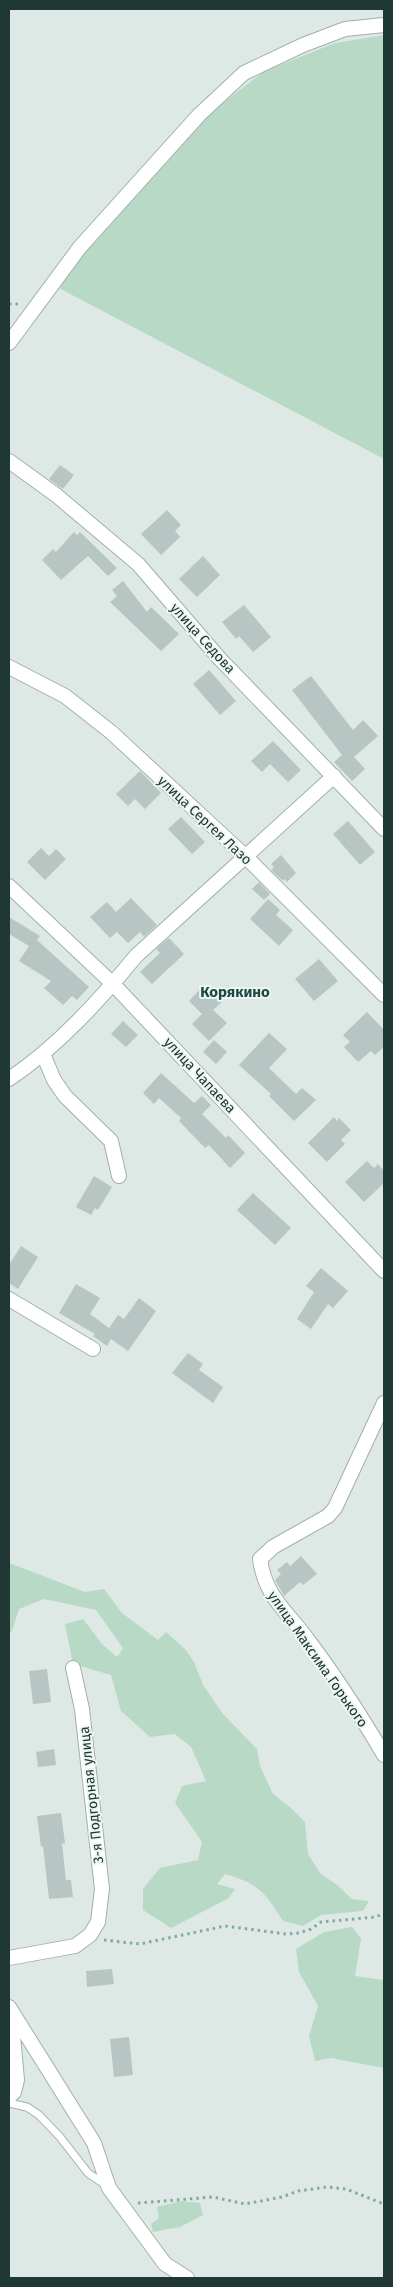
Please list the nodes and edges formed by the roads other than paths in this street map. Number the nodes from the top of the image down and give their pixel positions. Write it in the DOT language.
graph roads {
  1 [pos="384,25"];
  2 [pos="9,344"];
  3 [pos="9,461"];
  4 [pos="9,667"];
  5 [pos="334,776"];
  6 [pos="384,829"];
  7 [pos="246,857"];
  8 [pos="9,886"];
  9 [pos="113,984"];
  10 [pos="384,995"];
  11 [pos="43,1054"];
  12 [pos="9,1079"];
  13 [pos="118,1176"];
  14 [pos="384,1271"];
  15 [pos="9,1299"];
  16 [pos="93,1349"];
  17 [pos="384,1403"];
  18 [pos="73,1668"];
  19 [pos="384,1755"];
  20 [pos="9,1958"];
  21 [pos="10,2009"];
  22 [pos="9,2098"];
  23 [pos="9,2103"];
  24 [pos="109,2188"];
  25 [pos="187,2278"];
  1 -- 2 [label="street"];
  3 -- 5 [label="street, улица Седова"];
  4 -- 7 [label="street, улица Сергея Лазо"];
  5 -- 6 [label="street, улица Седова"];
  5 -- 7 [label="street"];
  7 -- 9 [label="street"];
  7 -- 10 [label="street, улица Сергея Лазо"];
  8 -- 9 [label="street, улица Чапаева"];
  9 -- 11 [label="street"];
  9 -- 14 [label="street, улица Чапаева"];
  11 -- 12 [label="street"];
  11 -- 13 [label="street"];
  15 -- 16 [label="street"];
  17 -- 19 [label="street, улица Максима Горького"];
  18 -- 20 [label="street, 3-я Подгорная улица"];
  21 -- 22 [label="street"];
  21 -- 24 [label="street"];
  23 -- 24 [label="lane"];
  24 -- 25 [label="street"];
}
